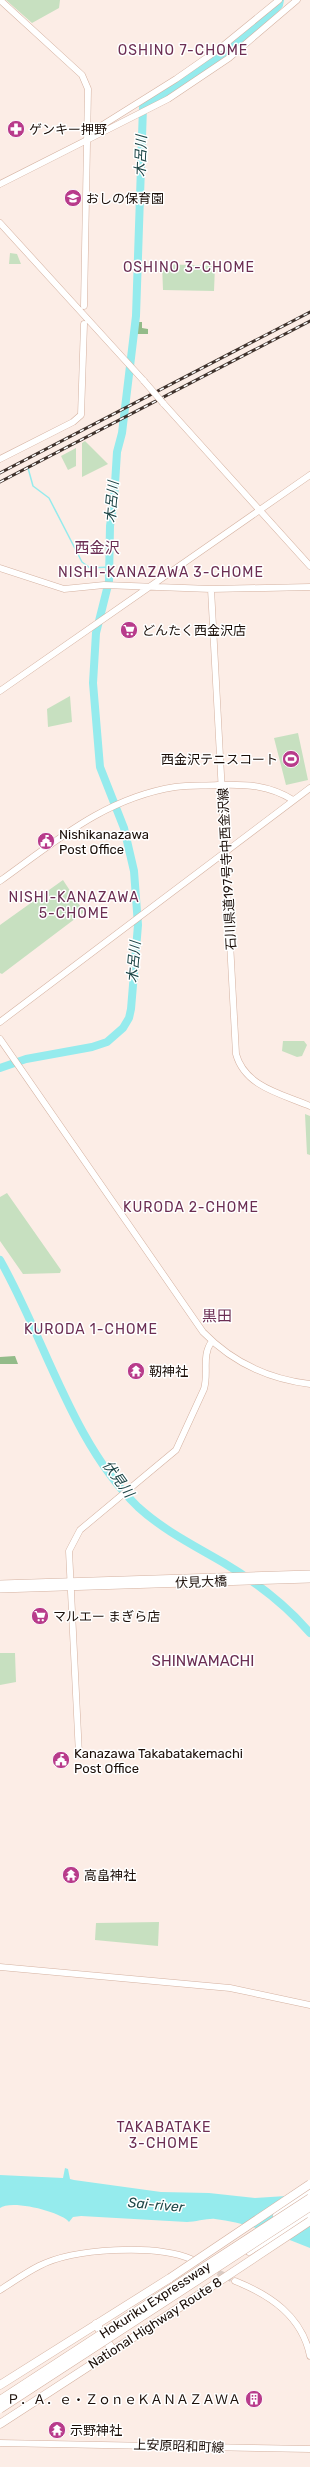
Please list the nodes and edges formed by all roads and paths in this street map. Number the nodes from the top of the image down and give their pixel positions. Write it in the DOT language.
graph roads {
  1 [pos="0,0"];
  2 [pos="279,0"];
  3 [pos="297,0"];
  4 [pos="89,138"];
  5 [pos="0,184"];
  6 [pos="0,223"];
  7 [pos="84,306"];
  8 [pos="84,324"];
  9 [pos="0,458"];
  10 [pos="310,475"];
  11 [pos="260,510"];
  12 [pos="310,566"];
  13 [pos="0,568"];
  14 [pos="151,586"];
  15 [pos="310,587"];
  16 [pos="211,588"];
  17 [pos="0,691"];
  18 [pos="222,785"];
  19 [pos="310,788"];
  20 [pos="293,800"];
  21 [pos="227,850"];
  22 [pos="0,881"];
  23 [pos="0,1022"];
  24 [pos="0,1039"];
  25 [pos="310,1106"];
  26 [pos="212,1341"];
  27 [pos="310,1384"];
  28 [pos="310,1574"];
  29 [pos="310,1579"];
  30 [pos="93,1583"];
  31 [pos="0,1584"];
  32 [pos="71,1584"];
  33 [pos="0,1589"];
  34 [pos="79,1755"];
  35 [pos="0,1967"];
  36 [pos="310,2005"];
  37 [pos="310,2184"];
  38 [pos="310,2192"];
  39 [pos="310,2198"];
  40 [pos="310,2207"];
  41 [pos="310,2213"];
  42 [pos="310,2222"];
  43 [pos="191,2259"];
  44 [pos="216,2266"];
  45 [pos="235,2281"];
  46 [pos="0,2290"];
  47 [pos="96,2324"];
  48 [pos="113,2351"];
  49 [pos="310,2356"];
  50 [pos="0,2385"];
  51 [pos="0,2400"];
  52 [pos="0,2409"];
  53 [pos="0,2424"];
  54 [pos="0,2443"];
  55 [pos="310,2449"];
  1 -- 4 [label="street"];
  2 -- 4 [label="street"];
  3 -- 4 [label="street"];
  4 -- 5 [label="street"];
  4 -- 7 [label="street"];
  6 -- 11 [label="street, bridge"];
  8 -- 9 [label="street"];
  10 -- 11 [label="street"];
  11 -- 12 [label="street"];
  11 -- 14 [label="street"];
  13 -- 14 [label="street"];
  14 -- 16 [label="street"];
  14 -- 17 [label="street"];
  15 -- 16 [label="street"];
  16 -- 18 [label="street, 石川県道197号寺中西金沢線"];
  18 -- 20 [label="street"];
  18 -- 21 [label="street, 石川県道197号寺中西金沢線"];
  18 -- 22 [label="street"];
  19 -- 20 [label="street"];
  20 -- 21 [label="street"];
  21 -- 23 [label="street"];
  21 -- 25 [label="street, 石川県道197号寺中西金沢線"];
  24 -- 26 [label="street"];
  26 -- 27 [label="street"];
  26 -- 32 [label="street"];
  28 -- 30 [label="main road, 伏見大橋"];
  29 -- 30 [label="main road, 伏見大橋"];
  30 -- 32 [label="main road"];
  31 -- 32 [label="main road"];
  32 -- 33 [label="main road"];
  32 -- 34 [label="street"];
  35 -- 36 [label="street"];
  37 -- 47 [label="highway, bridge"];
  38 -- 44 [label="highway, bridge"];
  39 -- 44 [label="highway, Hokuriku Expressway, bridge"];
  40 -- 44 [label="highway, Hokuriku Expressway, bridge"];
  41 -- 44 [label="highway, bridge"];
  42 -- 48 [label="highway, National Highway Route 8, bridge"];
  43 -- 46 [label="street"];
  44 -- 51 [label="highway, Hokuriku Expressway, bridge"];
  44 -- 52 [label="highway, Hokuriku Expressway, bridge"];
  45 -- 49 [label="street"];
  47 -- 48 [label="highway"];
  47 -- 50 [label="highway"];
  48 -- 53 [label="highway, National Highway Route 8"];
  54 -- 55 [label="street, 上安原昭和町線"];
}
